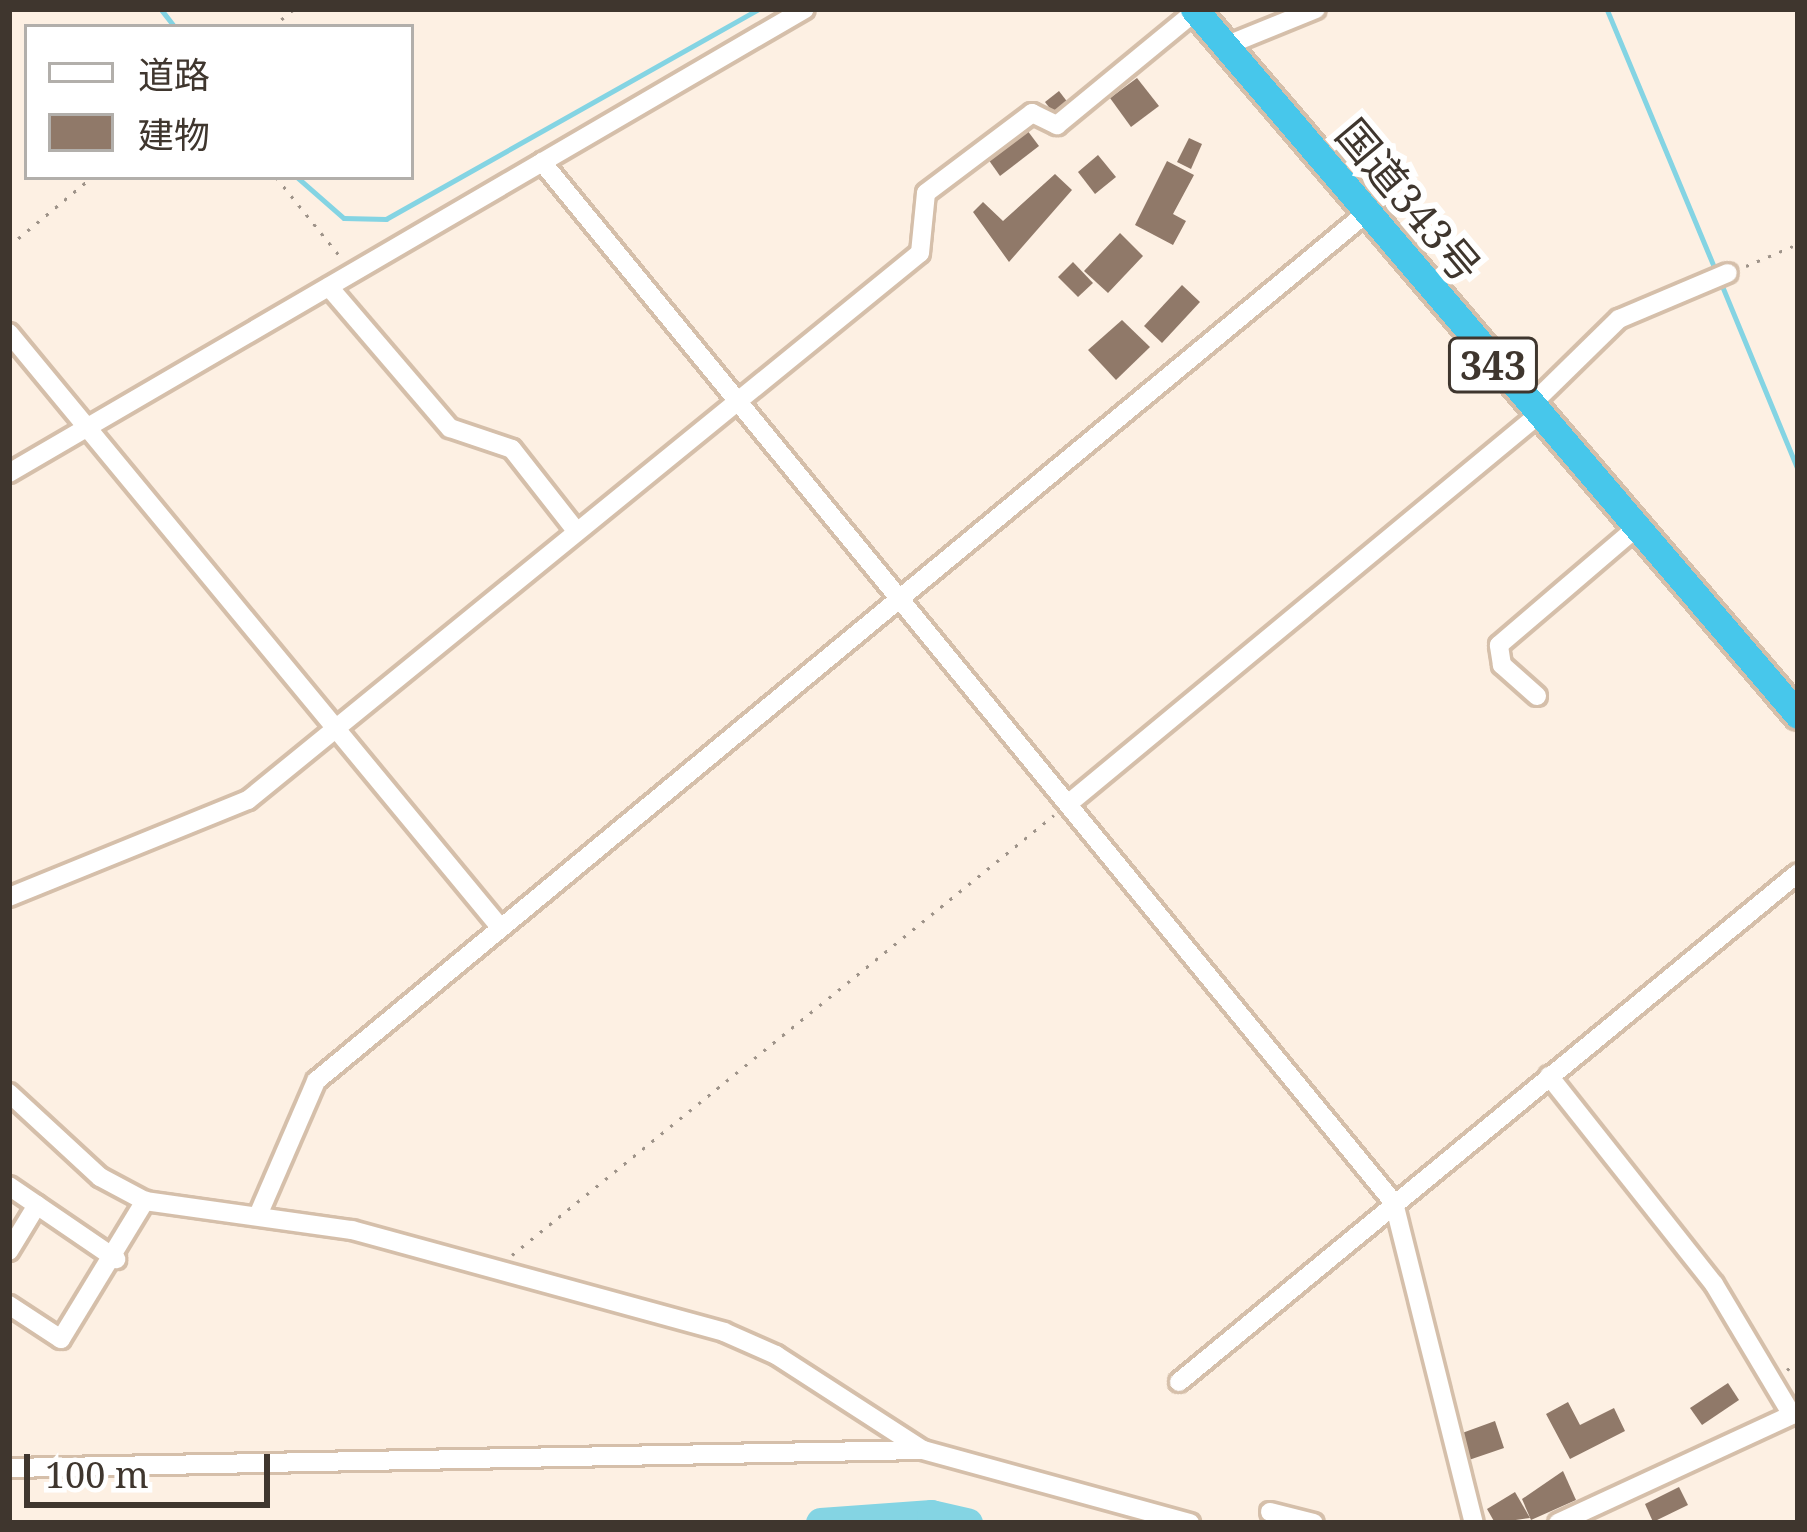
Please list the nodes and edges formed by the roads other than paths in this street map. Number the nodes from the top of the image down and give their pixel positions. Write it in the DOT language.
graph roads {
  1 [pos="805,9"];
  2 [pos="1316,9"];
  3 [pos="1196,10"];
  4 [pos="1226,46"];
  5 [pos="542,162"];
  6 [pos="1365,214"];
  7 [pos="1719,277"];
  8 [pos="329,287"];
  9 [pos="9,333"];
  10 [pos="739,400"];
  11 [pos="1533,411"];
  12 [pos="88,428"];
  13 [pos="9,473"];
  14 [pos="1635,529"];
  15 [pos="577,532"];
  16 [pos="900,600"];
  17 [pos="1538,696"];
  18 [pos="1798,716"];
  19 [pos="338,726"];
  20 [pos="1068,804"];
  21 [pos="1798,873"];
  22 [pos="9,897"];
  23 [pos="499,926"];
  24 [pos="1549,1076"];
  25 [pos="9,1093"];
  26 [pos="9,1186"];
  27 [pos="145,1201"];
  28 [pos="1394,1204"];
  29 [pos="38,1205"];
  30 [pos="259,1213"];
  31 [pos="9,1251"];
  32 [pos="116,1259"];
  33 [pos="9,1306"];
  34 [pos="1179,1382"];
  35 [pos="1795,1414"];
  36 [pos="922,1450"];
  37 [pos="9,1468"];
  38 [pos="1270,1512"];
  39 [pos="1190,1523"];
  40 [pos="1314,1523"];
  41 [pos="1474,1523"];
  42 [pos="1558,1523"];
  1 -- 5 [label="street"];
  2 -- 4 [label="street"];
  3 -- 4 [label="highway, 国道343号 / 343"];
  3 -- 10 [label="street"];
  4 -- 6 [label="highway, 国道343号 / 343"];
  5 -- 8 [label="street"];
  5 -- 10 [label="street"];
  6 -- 11 [label="highway, 国道343号 / 343"];
  6 -- 16 [label="street"];
  7 -- 11 [label="street"];
  8 -- 12 [label="street"];
  8 -- 15 [label="street"];
  9 -- 12 [label="street"];
  10 -- 15 [label="street"];
  10 -- 16 [label="street"];
  11 -- 14 [label="highway, 国道343号 / 343"];
  11 -- 20 [label="street"];
  12 -- 13 [label="street"];
  12 -- 19 [label="street"];
  14 -- 17 [label="street"];
  14 -- 18 [label="highway, 国道343号 / 343"];
  15 -- 19 [label="street"];
  16 -- 20 [label="street"];
  16 -- 23 [label="street"];
  19 -- 22 [label="street"];
  19 -- 23 [label="street"];
  20 -- 28 [label="street"];
  21 -- 24 [label="street"];
  23 -- 30 [label="street"];
  24 -- 28 [label="street"];
  24 -- 35 [label="street"];
  25 -- 27 [label="street"];
  26 -- 29 [label="street"];
  27 -- 30 [label="street"];
  27 -- 32 [label="street"];
  28 -- 34 [label="street"];
  28 -- 41 [label="street"];
  29 -- 31 [label="street"];
  29 -- 32 [label="street"];
  30 -- 36 [label="street"];
  32 -- 33 [label="street"];
  35 -- 42 [label="street"];
  36 -- 37 [label="street"];
  36 -- 39 [label="street"];
  38 -- 40 [label="street"];
}
